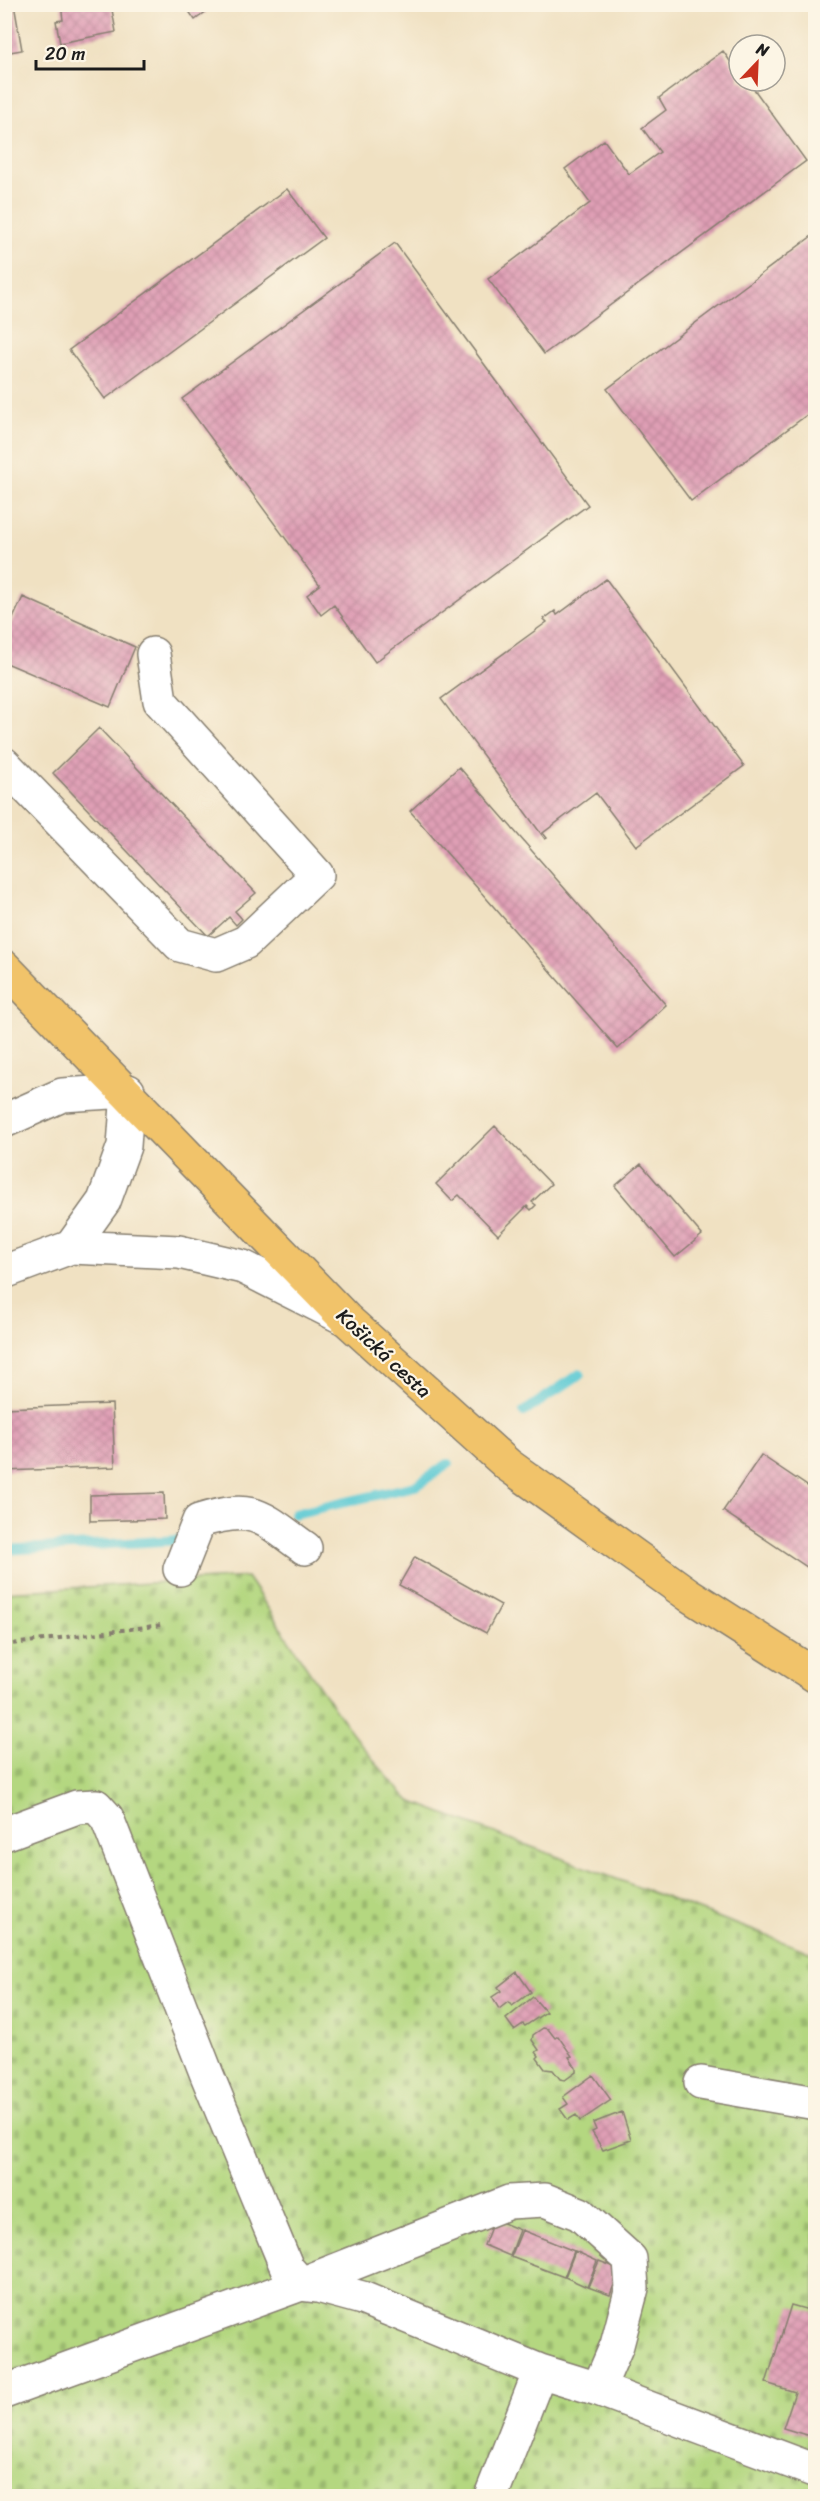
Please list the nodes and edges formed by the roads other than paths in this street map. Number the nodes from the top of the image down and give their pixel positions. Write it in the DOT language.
graph roads {
  1 [pos="153,654"];
  2 [pos="4,764"];
  3 [pos="4,967"];
  4 [pos="128,1091"];
  5 [pos="4,1121"];
  6 [pos="71,1247"];
  7 [pos="4,1272"];
  8 [pos="346,1319"];
  9 [pos="304,1548"];
  10 [pos="180,1569"];
  11 [pos="816,1676"];
  12 [pos="4,1834"];
  13 [pos="700,2083"];
  14 [pos="816,2103"];
  15 [pos="301,2284"];
  16 [pos="540,2371"];
  17 [pos="598,2389"];
  18 [pos="4,2392"];
  19 [pos="816,2471"];
  20 [pos="491,2496"];
  1 -- 2 [label="street"];
  3 -- 4 [label="main road, Košická cesta"];
  4 -- 5 [label="street"];
  4 -- 6 [label="street"];
  4 -- 8 [label="main road, Košická cesta"];
  6 -- 7 [label="street"];
  6 -- 8 [label="street"];
  8 -- 11 [label="main road, Košická cesta"];
  9 -- 10 [label="street"];
  12 -- 15 [label="street"];
  13 -- 14 [label="street"];
  15 -- 16 [label="street"];
  15 -- 17 [label="street"];
  15 -- 18 [label="street"];
  16 -- 17 [label="street"];
  16 -- 20 [label="street"];
  17 -- 19 [label="street"];
}
